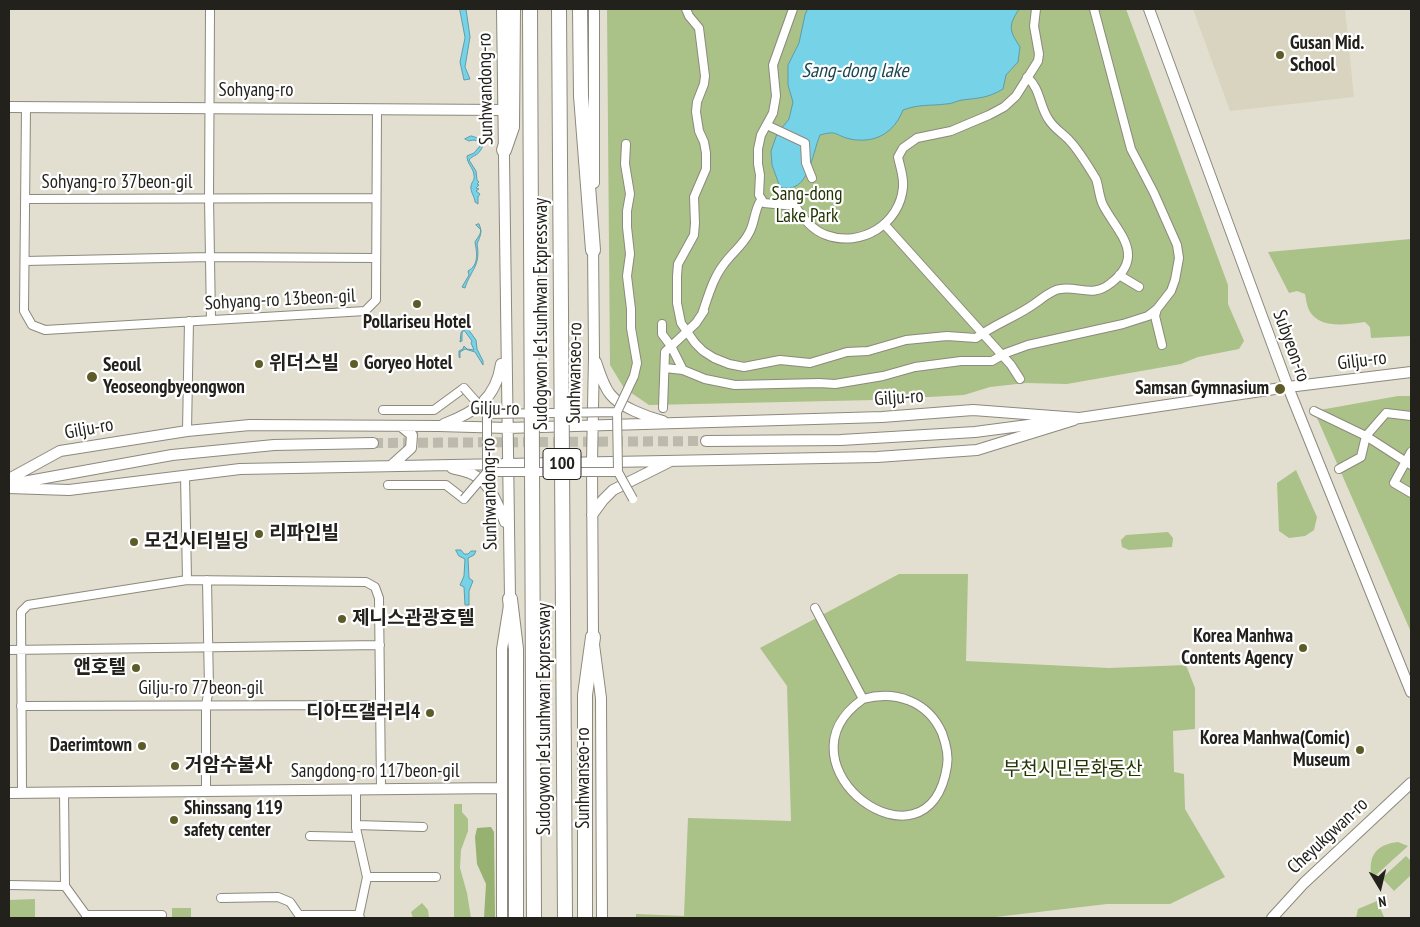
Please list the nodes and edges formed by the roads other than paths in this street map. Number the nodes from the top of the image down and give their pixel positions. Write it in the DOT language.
graph roads {
  1 [pos="210,9"];
  2 [pos="502,9"];
  3 [pos="512,9"];
  4 [pos="530,9"];
  5 [pos="559,9"];
  6 [pos="580,9"];
  7 [pos="594,9"];
  8 [pos="686,9"];
  9 [pos="793,9"];
  10 [pos="1036,9"];
  11 [pos="1094,9"];
  12 [pos="1149,9"];
  13 [pos="1027,77"];
  14 [pos="9,107"];
  15 [pos="26,107"];
  16 [pos="209,108"];
  17 [pos="377,109"];
  18 [pos="504,110"];
  19 [pos="772,128"];
  20 [pos="626,144"];
  21 [pos="504,150"];
  22 [pos="810,175"];
  23 [pos="209,198"];
  24 [pos="376,198"];
  25 [pos="25,199"];
  26 [pos="761,200"];
  27 [pos="884,225"];
  28 [pos="594,250"];
  29 [pos="210,257"];
  30 [pos="376,258"];
  31 [pos="25,261"];
  32 [pos="1119,275"];
  33 [pos="1139,287"];
  34 [pos="708,303"];
  35 [pos="1157,309"];
  36 [pos="702,314"];
  37 [pos="211,320"];
  38 [pos="189,322"];
  39 [pos="662,324"];
  40 [pos="506,331"];
  41 [pos="687,331"];
  42 [pos="982,333"];
  43 [pos="1162,345"];
  44 [pos="671,346"];
  45 [pos="1002,355"];
  46 [pos="594,356"];
  47 [pos="664,368"];
  48 [pos="683,370"];
  49 [pos="1411,372"];
  50 [pos="1020,379"];
  51 [pos="1288,387"];
  52 [pos="663,408"];
  53 [pos="383,410"];
  54 [pos="1314,411"];
  55 [pos="617,412"];
  56 [pos="487,414"];
  57 [pos="1411,416"];
  58 [pos="1079,418"];
  59 [pos="673,424"];
  60 [pos="401,426"];
  61 [pos="439,426"];
  62 [pos="592,426"];
  63 [pos="506,428"];
  64 [pos="187,431"];
  65 [pos="1366,436"];
  66 [pos="706,441"];
  67 [pos="373,443"];
  68 [pos="1411,452"];
  69 [pos="672,461"];
  70 [pos="592,462"];
  71 [pos="1408,463"];
  72 [pos="507,464"];
  73 [pos="441,465"];
  74 [pos="391,466"];
  75 [pos="1339,469"];
  76 [pos="487,472"];
  77 [pos="618,472"];
  78 [pos="185,475"];
  79 [pos="9,479"];
  80 [pos="388,485"];
  81 [pos="9,486"];
  82 [pos="1411,493"];
  83 [pos="633,499"];
  84 [pos="592,516"];
  85 [pos="508,530"];
  86 [pos="187,580"];
  87 [pos="207,580"];
  88 [pos="510,599"];
  89 [pos="815,608"];
  90 [pos="593,637"];
  91 [pos="380,645"];
  92 [pos="208,647"];
  93 [pos="9,650"];
  94 [pos="21,650"];
  95 [pos="1411,692"];
  96 [pos="862,698"];
  97 [pos="206,705"];
  98 [pos="380,705"];
  99 [pos="21,706"];
  100 [pos="1411,782"];
  101 [pos="501,788"];
  102 [pos="381,789"];
  103 [pos="356,790"];
  104 [pos="206,791"];
  105 [pos="9,792"];
  106 [pos="22,792"];
  107 [pos="64,792"];
  108 [pos="356,825"];
  109 [pos="423,827"];
  110 [pos="310,836"];
  111 [pos="358,837"];
  112 [pos="367,877"];
  113 [pos="436,877"];
  114 [pos="9,886"];
  115 [pos="65,886"];
  116 [pos="221,898"];
  117 [pos="162,915"];
  118 [pos="86,916"];
  119 [pos="360,916"];
  120 [pos="502,918"];
  121 [pos="516,918"];
  122 [pos="534,918"];
  123 [pos="565,918"];
  124 [pos="584,918"];
  125 [pos="602,918"];
  126 [pos="1272,918"];
  1 -- 16 [label="street"];
  2 -- 18 [label="street, Sunhwandong-ro"];
  3 -- 21 [label="highway"];
  4 -- 122 [label="highway, Sudogwon Je1sunhwan Expressway / 100, bridge"];
  5 -- 123 [label="highway, Sudogwon Je1sunhwan Expressway / 100, bridge"];
  6 -- 28 [label="highway"];
  7 -- 28 [label="street, Sunhwanseo-ro"];
  8 -- 41 [label="street"];
  9 -- 26 [label="street"];
  10 -- 13 [label="street"];
  11 -- 35 [label="street"];
  12 -- 51 [label="street, Subyeon-ro"];
  13 -- 27 [label="street"];
  13 -- 32 [label="street"];
  14 -- 15 [label="street, Sohyang-ro"];
  15 -- 16 [label="street, Sohyang-ro"];
  15 -- 25 [label="street, Sohyang-ro 37beon-gil"];
  16 -- 17 [label="street, Sohyang-ro"];
  16 -- 23 [label="street"];
  17 -- 18 [label="street, Sohyang-ro"];
  17 -- 24 [label="street, Sohyang-ro 13beon-gil"];
  18 -- 21 [label="street, Sunhwandong-ro"];
  19 -- 22 [label="street"];
  20 -- 55 [label="street, bridge"];
  21 -- 40 [label="street, Sunhwandong-ro"];
  23 -- 24 [label="street"];
  23 -- 25 [label="street, Sohyang-ro 37beon-gil"];
  23 -- 29 [label="street"];
  24 -- 30 [label="street, Sohyang-ro 13beon-gil"];
  25 -- 31 [label="street, Sohyang-ro 37beon-gil"];
  26 -- 27 [label="street"];
  26 -- 36 [label="street"];
  27 -- 42 [label="street"];
  28 -- 46 [label="street, Sunhwanseo-ro"];
  29 -- 30 [label="street"];
  29 -- 31 [label="street"];
  29 -- 37 [label="street"];
  30 -- 37 [label="street, Sohyang-ro 13beon-gil"];
  31 -- 38 [label="street, Sohyang-ro 37beon-gil"];
  32 -- 33 [label="street"];
  32 -- 42 [label="street"];
  34 -- 36 [label="street"];
  35 -- 43 [label="street"];
  35 -- 45 [label="street"];
  36 -- 41 [label="street"];
  37 -- 38 [label="street, Sohyang-ro 13beon-gil"];
  38 -- 64 [label="street, Sohyang-ro 13beon-gil"];
  39 -- 44 [label="street"];
  40 -- 61 [label="street"];
  40 -- 63 [label="street, Sunhwandong-ro"];
  41 -- 42 [label="street"];
  41 -- 44 [label="street"];
  42 -- 45 [label="street"];
  44 -- 47 [label="street"];
  44 -- 48 [label="street"];
  45 -- 48 [label="street"];
  45 -- 50 [label="street"];
  46 -- 59 [label="street"];
  46 -- 62 [label="street, Sunhwanseo-ro"];
  47 -- 48 [label="street"];
  47 -- 52 [label="street"];
  49 -- 51 [label="street, Gilju-ro"];
  51 -- 58 [label="street, Gilju-ro"];
  51 -- 95 [label="street, Subyeon-ro"];
  53 -- 56 [label="street, bridge"];
  54 -- 65 [label="street"];
  55 -- 56 [label="street, bridge"];
  55 -- 77 [label="street, bridge"];
  56 -- 76 [label="street, bridge"];
  57 -- 65 [label="street"];
  58 -- 59 [label="street, Gilju-ro"];
  58 -- 66 [label="street, Gilju-ro"];
  58 -- 69 [label="street, Gilju-ro"];
  59 -- 62 [label="street, Gilju-ro"];
  60 -- 61 [label="street, Gilju-ro"];
  60 -- 64 [label="street, Gilju-ro"];
  60 -- 74 [label="street"];
  61 -- 63 [label="street, Gilju-ro"];
  62 -- 63 [label="street, Gilju-ro"];
  62 -- 70 [label="street, Sunhwanseo-ro"];
  63 -- 72 [label="street, Sunhwandong-ro"];
  64 -- 79 [label="street, Gilju-ro"];
  65 -- 71 [label="street"];
  65 -- 75 [label="street"];
  67 -- 81 [label="street, Gilju-ro"];
  68 -- 71 [label="street"];
  69 -- 70 [label="street, Gilju-ro"];
  69 -- 84 [label="street"];
  70 -- 72 [label="street, Gilju-ro"];
  70 -- 84 [label="street, Sunhwanseo-ro"];
  71 -- 82 [label="street"];
  72 -- 73 [label="street, Gilju-ro"];
  72 -- 85 [label="street, Sunhwandong-ro"];
  73 -- 74 [label="street, Gilju-ro"];
  73 -- 85 [label="street"];
  74 -- 78 [label="street, Gilju-ro"];
  76 -- 77 [label="street, bridge"];
  76 -- 80 [label="street, bridge"];
  77 -- 83 [label="street, bridge"];
  78 -- 81 [label="street, Gilju-ro"];
  78 -- 86 [label="street"];
  84 -- 90 [label="street, Sunhwanseo-ro"];
  85 -- 88 [label="street, Sunhwandong-ro"];
  86 -- 87 [label="street"];
  86 -- 94 [label="street"];
  87 -- 91 [label="street"];
  87 -- 92 [label="street"];
  88 -- 101 [label="street, Sunhwandong-ro"];
  88 -- 121 [label="highway"];
  89 -- 96 [label="street"];
  90 -- 124 [label="highway"];
  90 -- 125 [label="street, Sunhwanseo-ro"];
  91 -- 92 [label="street"];
  91 -- 98 [label="street"];
  92 -- 94 [label="street"];
  92 -- 97 [label="street"];
  93 -- 94 [label="street"];
  94 -- 99 [label="street"];
  96 -- 96 [label="street"];
  97 -- 98 [label="street, Gilju-ro 77beon-gil"];
  97 -- 99 [label="street, Gilju-ro 77beon-gil"];
  97 -- 104 [label="street"];
  98 -- 102 [label="street"];
  99 -- 106 [label="street"];
  100 -- 126 [label="street, Cheyukgwan-ro"];
  101 -- 102 [label="street, Sangdong-ro 117beon-gil"];
  101 -- 120 [label="street, Sunhwandong-ro"];
  102 -- 103 [label="street, Sangdong-ro 117beon-gil"];
  103 -- 104 [label="street, Sangdong-ro 117beon-gil"];
  103 -- 108 [label="street"];
  104 -- 107 [label="street, Sangdong-ro 117beon-gil"];
  105 -- 106 [label="street, Sangdong-ro 117beon-gil"];
  106 -- 107 [label="street, Sangdong-ro 117beon-gil"];
  107 -- 115 [label="street"];
  108 -- 109 [label="street"];
  108 -- 111 [label="street"];
  110 -- 111 [label="street"];
  111 -- 112 [label="street"];
  112 -- 113 [label="street"];
  112 -- 119 [label="street"];
  114 -- 115 [label="street"];
  115 -- 118 [label="street"];
  116 -- 119 [label="street"];
  117 -- 118 [label="street"];
}
